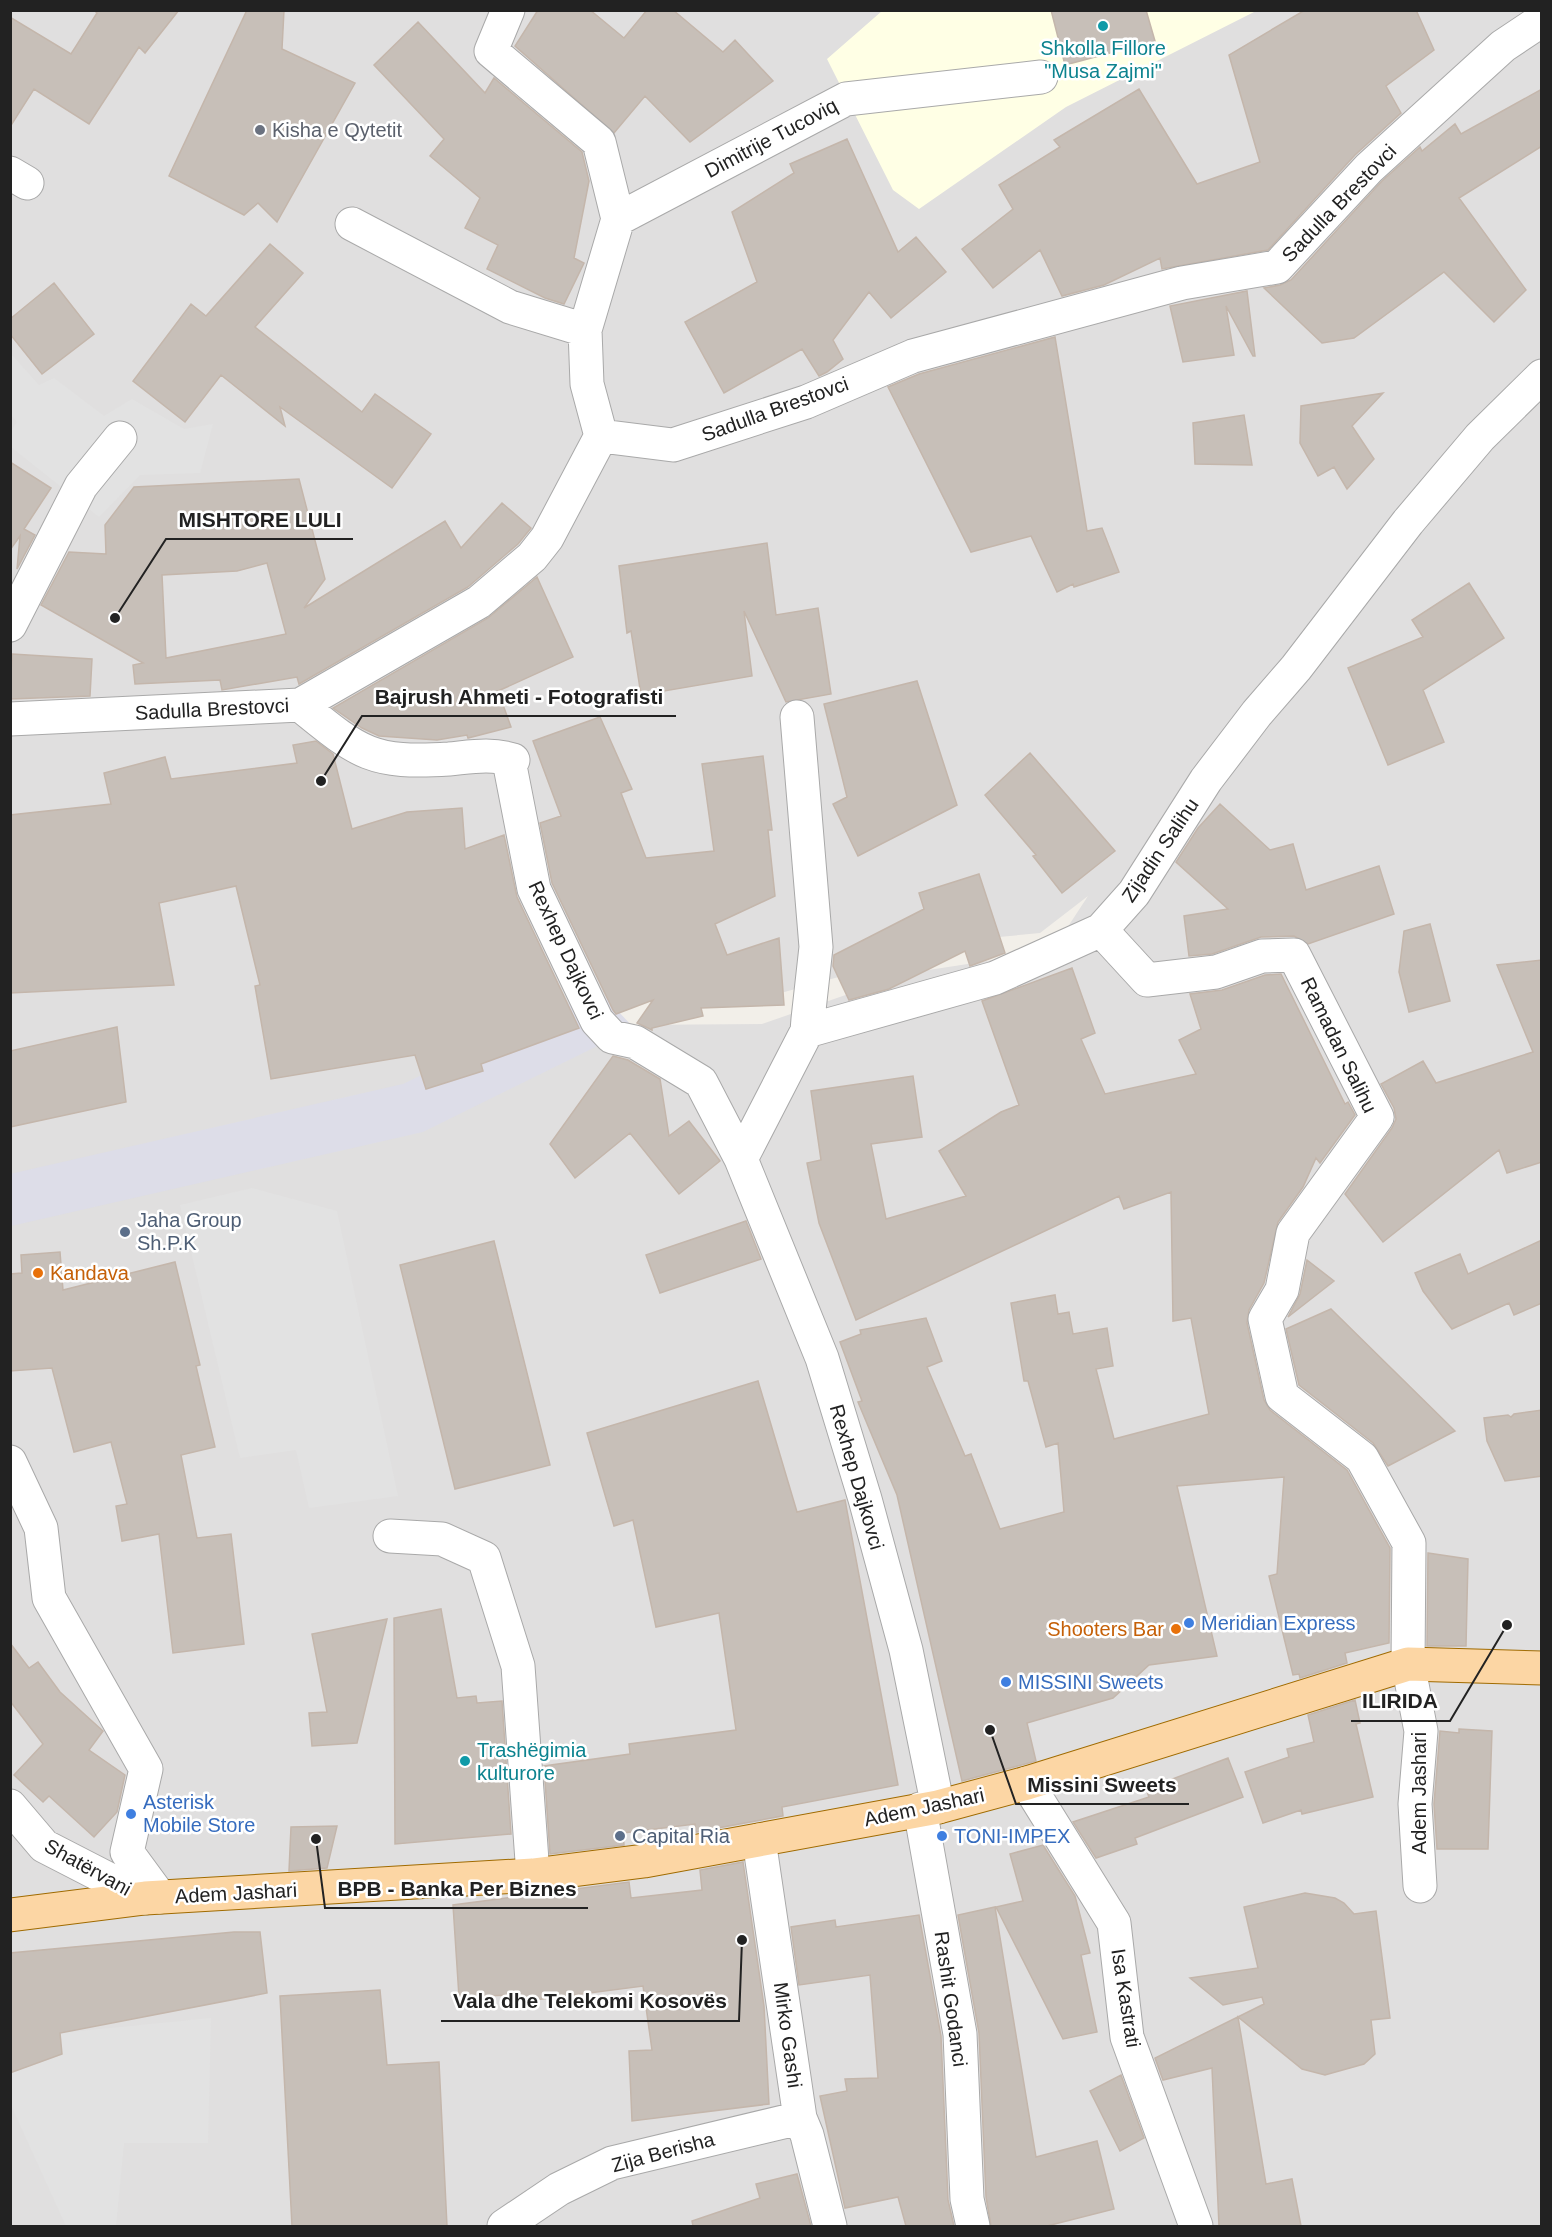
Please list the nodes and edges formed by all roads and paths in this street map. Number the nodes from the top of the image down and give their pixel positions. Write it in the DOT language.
graph roads {
  1 [pos="508,10"];
  2 [pos="1542,20"];
  3 [pos="1041,77"];
  4 [pos="618,219"];
  5 [pos="352,224"];
  6 [pos="585,330"];
  7 [pos="1542,376"];
  8 [pos="601,436"];
  9 [pos="120,438"];
  10 [pos="10,625"];
  11 [pos="300,705"];
  12 [pos="797,717"];
  13 [pos="10,719"];
  14 [pos="1101,930"];
  15 [pos="807,1025"];
  16 [pos="741,1159"];
  17 [pos="10,1462"];
  18 [pos="390,1536"];
  19 [pos="1408,1664"];
  20 [pos="1542,1668"];
  21 [pos="1027,1783"];
  22 [pos="10,1806"];
  23 [pos="929,1808"];
  24 [pos="759,1840"];
  25 [pos="533,1875"];
  26 [pos="1420,1886"];
  27 [pos="152,1898"];
  28 [pos="10,1915"];
  29 [pos="800,2118"];
  30 [pos="504,2226"];
  31 [pos="830,2226"];
  32 [pos="972,2226"];
  33 [pos="1196,2226"];
  1 -- 4 [label="street"];
  2 -- 8 [label="street, Sadulla Brestovci"];
  3 -- 4 [label="street, Dimitrije Tucoviq"];
  4 -- 6 [label="street"];
  5 -- 6 [label="street"];
  6 -- 8 [label="street"];
  7 -- 14 [label="street, Zijadin Salihu"];
  8 -- 11 [label="street, Sadulla Brestovci"];
  9 -- 10 [label="street"];
  11 -- 13 [label="street, Sadulla Brestovci"];
  11 -- 16 [label="street, Rexhep Dajkovci"];
  12 -- 15 [label="street"];
  14 -- 15 [label="street, Zijadin Salihu"];
  14 -- 19 [label="street, Ramadan Salihu"];
  15 -- 16 [label="street"];
  16 -- 23 [label="street, Rexhep Dajkovci"];
  17 -- 27 [label="street"];
  18 -- 25 [label="street"];
  19 -- 20 [label="main road, Adem Jashari"];
  19 -- 21 [label="main road, Adem Jashari"];
  19 -- 26 [label="street, Adem Jashari"];
  21 -- 23 [label="main road, Adem Jashari"];
  21 -- 33 [label="street, Isa Kastrati"];
  22 -- 27 [label="street, Shatërvani"];
  23 -- 24 [label="main road, Adem Jashari"];
  23 -- 32 [label="street, Rashit Godanci"];
  24 -- 25 [label="main road, Adem Jashari"];
  24 -- 29 [label="street, Mirko Gashi"];
  25 -- 27 [label="main road, Adem Jashari"];
  27 -- 28 [label="main road, Adem Jashari"];
  29 -- 30 [label="street, Zija Berisha"];
  29 -- 31 [label="street, Mirko Gashi"];
}
